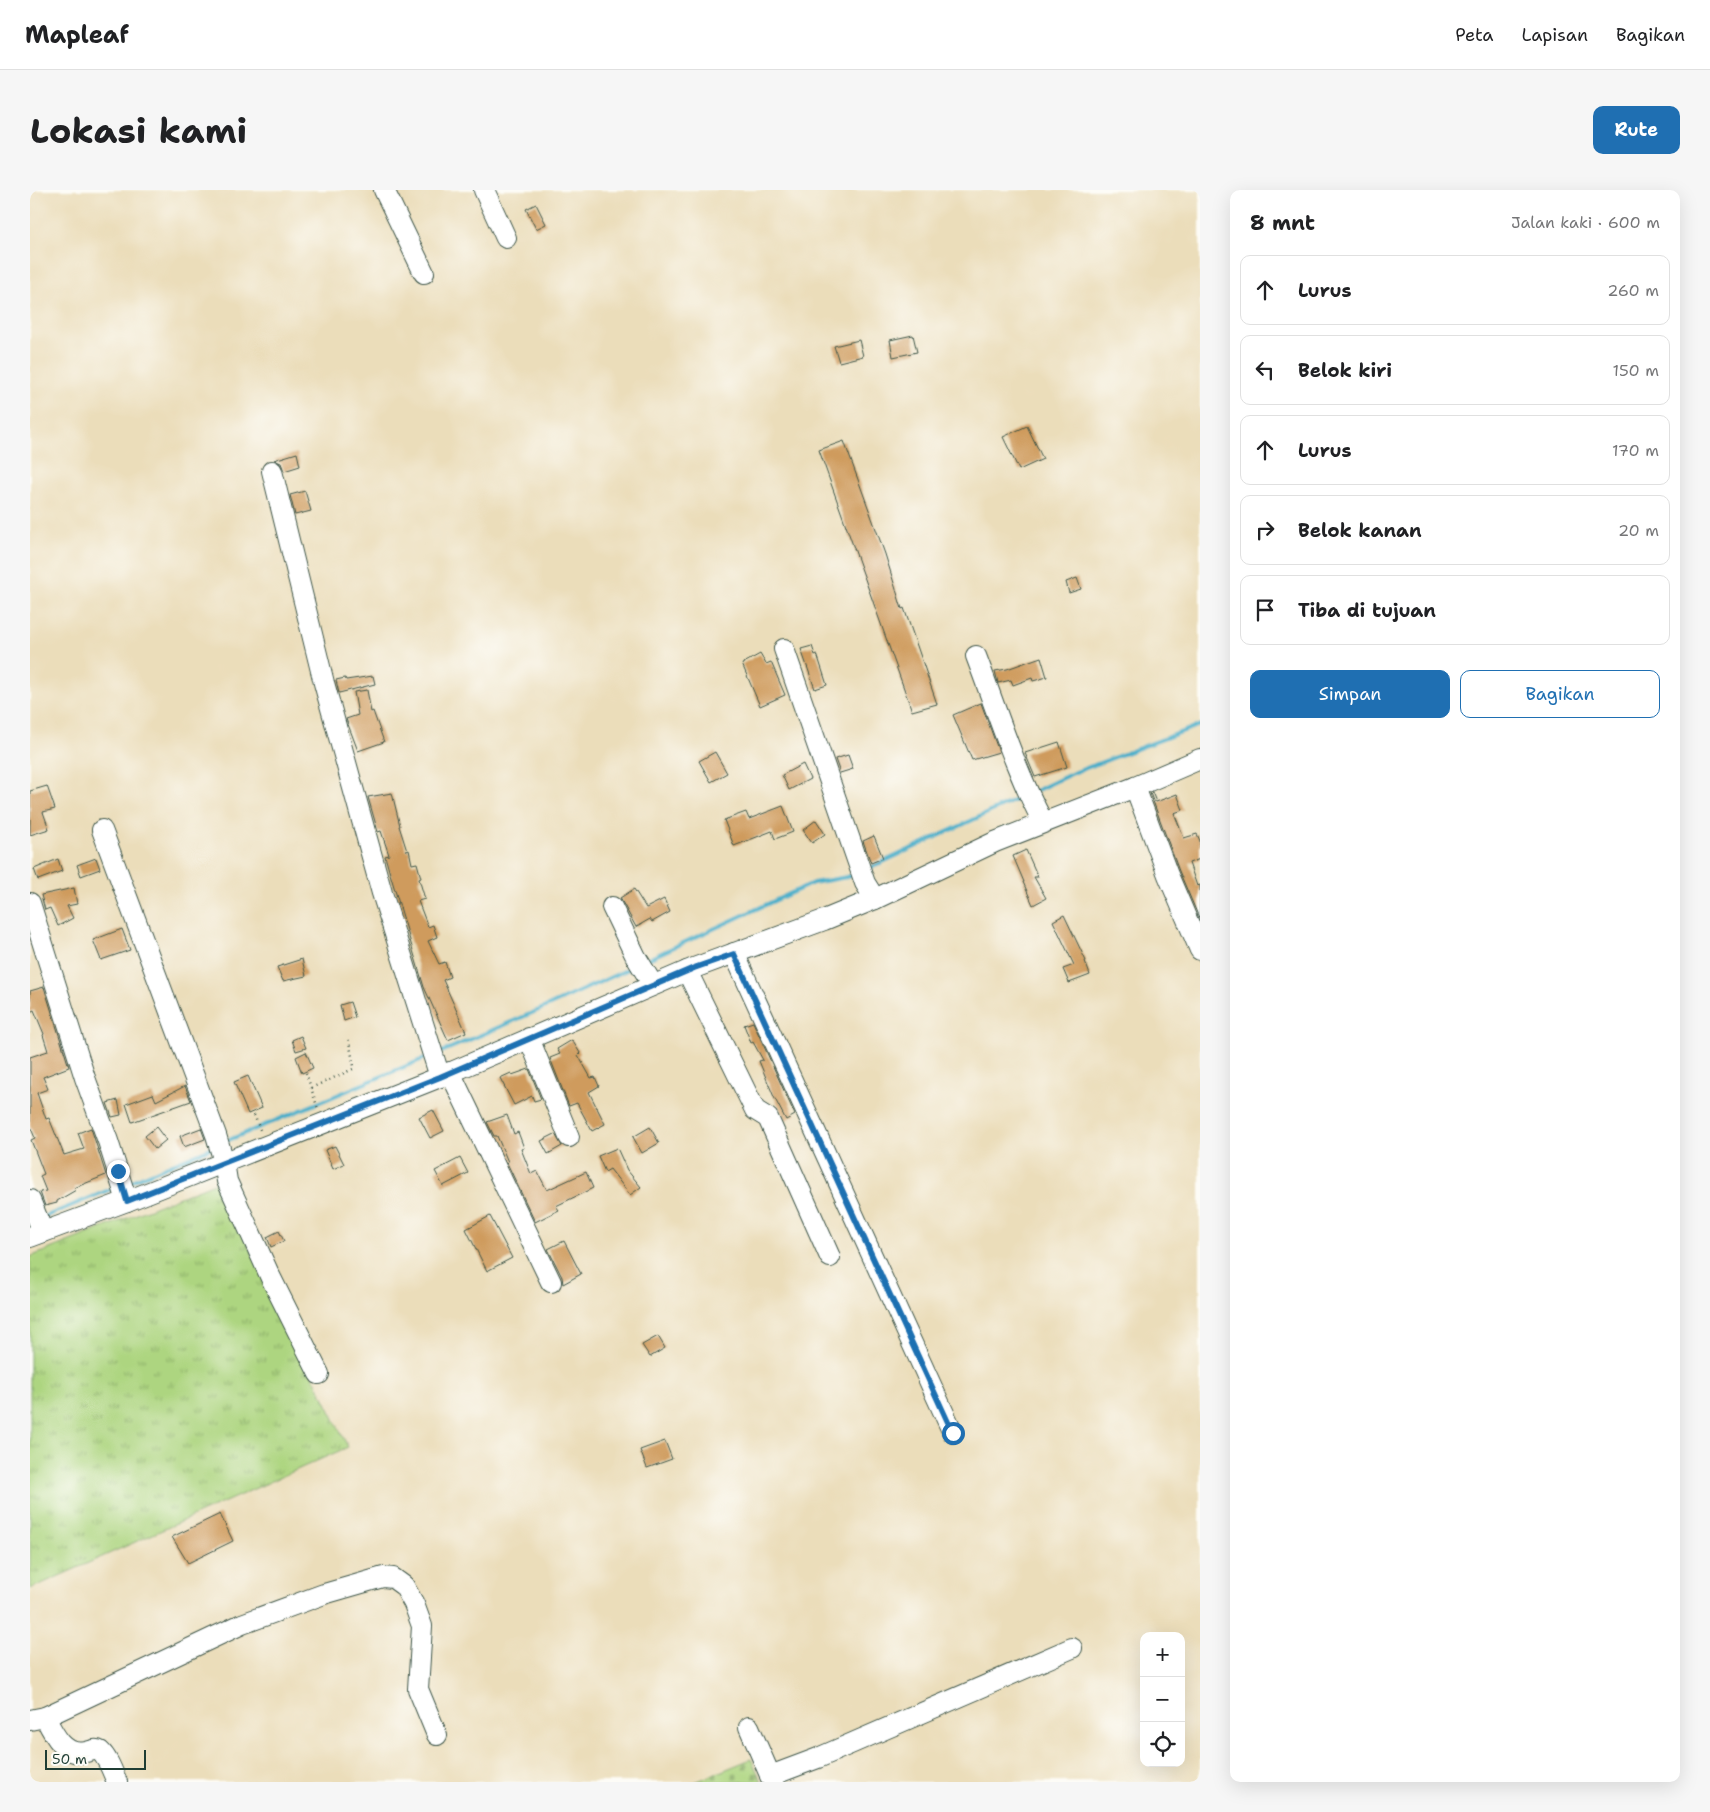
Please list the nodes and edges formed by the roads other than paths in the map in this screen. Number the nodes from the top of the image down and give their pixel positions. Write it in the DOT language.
graph roads {
  1 [pos="384,190"];
  2 [pos="484,190"];
  3 [pos="506,238"];
  4 [pos="424,273"];
  5 [pos="272,470"];
  6 [pos="784,649"];
  7 [pos="976,656"];
  8 [pos="1200,759"];
  9 [pos="1135,787"];
  10 [pos="1039,815"];
  11 [pos="102,830"];
  12 [pos="866,883"];
  13 [pos="30,903"];
  14 [pos="612,907"];
  15 [pos="1200,950"];
  16 [pos="734,954"];
  17 [pos="644,970"];
  18 [pos="687,971"];
  19 [pos="529,1038"];
  20 [pos="440,1065"];
  21 [pos="569,1137"];
  22 [pos="221,1150"];
  23 [pos="124,1190"];
  24 [pos="31,1204"];
  25 [pos="38,1232"];
  26 [pos="830,1257"];
  27 [pos="551,1282"];
  28 [pos="319,1374"];
  29 [pos="953,1433"];
  30 [pos="1072,1648"];
  31 [pos="38,1719"];
  32 [pos="749,1727"];
  33 [pos="437,1735"];
  34 [pos="772,1779"];
  35 [pos="117,1782"];
  1 -- 4 [label="street"];
  2 -- 3 [label="street"];
  5 -- 20 [label="street"];
  6 -- 12 [label="street"];
  7 -- 10 [label="street"];
  8 -- 9 [label="street"];
  9 -- 10 [label="street"];
  9 -- 15 [label="street"];
  10 -- 12 [label="street"];
  11 -- 22 [label="street"];
  12 -- 16 [label="street"];
  13 -- 23 [label="street"];
  14 -- 17 [label="street"];
  16 -- 18 [label="street"];
  16 -- 29 [label="street"];
  17 -- 18 [label="street"];
  17 -- 19 [label="street"];
  18 -- 26 [label="street"];
  19 -- 20 [label="street"];
  19 -- 21 [label="street"];
  20 -- 22 [label="street"];
  20 -- 27 [label="street"];
  22 -- 23 [label="street"];
  22 -- 28 [label="street"];
  23 -- 25 [label="street"];
  24 -- 25 [label="street"];
  30 -- 34 [label="street"];
  31 -- 33 [label="street"];
  31 -- 35 [label="street"];
  32 -- 34 [label="street"];
}
